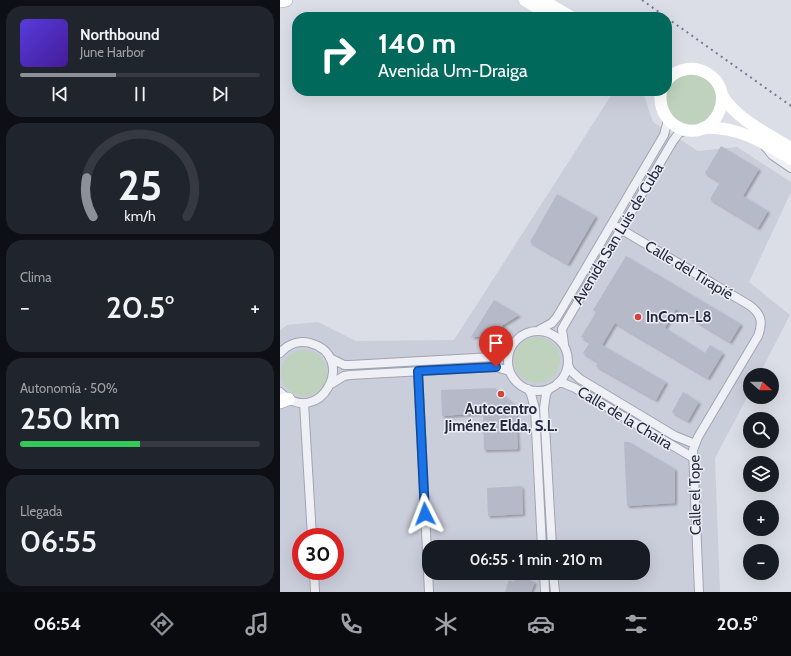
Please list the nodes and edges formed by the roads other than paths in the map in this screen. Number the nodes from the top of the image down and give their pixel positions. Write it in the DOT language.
graph roads {
  1 [pos="286,0"];
  2 [pos="525,0"];
  3 [pos="542,0"];
  4 [pos="280,1"];
  5 [pos="545,12"];
  6 [pos="562,12"];
  7 [pos="673,69"];
  8 [pos="722,95"];
  9 [pos="659,96"];
  10 [pos="668,120"];
  11 [pos="703,128"];
  12 [pos="687,130"];
  13 [pos="763,142"];
  14 [pos="791,148"];
  15 [pos="791,159"];
  16 [pos="791,168"];
  17 [pos="612,224"];
  18 [pos="620,229"];
  19 [pos="761,320"];
  20 [pos="538,330"];
  21 [pos="564,344"];
  22 [pos="509,350"];
  23 [pos="280,353"];
  24 [pos="330,358"];
  25 [pos="568,364"];
  26 [pos="418,371"];
  27 [pos="509,371"];
  28 [pos="558,383"];
  29 [pos="331,384"];
  30 [pos="528,389"];
  31 [pos="549,389"];
  32 [pos="283,398"];
  33 [pos="304,403"];
  34 [pos="695,444"];
  35 [pos="692,457"];
  36 [pos="311,528"];
  37 [pos="542,540"];
  38 [pos="552,540"];
  39 [pos="314,580"];
  40 [pos="544,580"];
  41 [pos="554,580"];
  42 [pos="315,592"];
  43 [pos="429,592"];
  44 [pos="545,592"];
  45 [pos="554,592"];
  46 [pos="698,592"];
  1 -- 4 [label="main road"];
  2 -- 5 [label="street"];
  3 -- 6 [label="street"];
  7 -- 8 [label="street"];
  8 -- 11 [label="street"];
  8 -- 14 [label="street"];
  9 -- 10 [label="street"];
  10 -- 12 [label="street"];
  10 -- 17 [label="street, Avenida San Luis de Cuba"];
  11 -- 12 [label="street"];
  11 -- 13 [label="street"];
  12 -- 18 [label="street, Avenida San Luis de Cuba"];
  13 -- 15 [label="street"];
  13 -- 16 [label="street"];
  17 -- 18 [label="street, Calle del Tirapié"];
  17 -- 20 [label="street, Avenida San Luis de Cuba"];
  18 -- 19 [label="street, Calle del Tirapié"];
  18 -- 21 [label="street, Avenida San Luis de Cuba"];
  19 -- 34 [label="street, Calle el Tope"];
  20 -- 21 [label="street"];
  20 -- 22 [label="street"];
  21 -- 25 [label="street"];
  22 -- 24 [label="street"];
  22 -- 27 [label="street"];
  23 -- 24 [label="street"];
  24 -- 29 [label="street"];
  25 -- 28 [label="street"];
  25 -- 34 [label="street, Calle de la Chaira"];
  26 -- 27 [label="street"];
  26 -- 29 [label="street"];
  26 -- 43 [label="street"];
  27 -- 30 [label="street"];
  28 -- 31 [label="street"];
  28 -- 35 [label="street, Calle de la Chaira"];
  29 -- 33 [label="street"];
  30 -- 31 [label="street"];
  30 -- 37 [label="street"];
  31 -- 38 [label="street"];
  32 -- 33 [label="street"];
  33 -- 36 [label="street"];
  34 -- 35 [label="street, Calle el Tope"];
  35 -- 46 [label="street, Calle el Tope"];
  39 -- 42 [label="street"];
  40 -- 44 [label="street"];
  41 -- 45 [label="street"];
}
